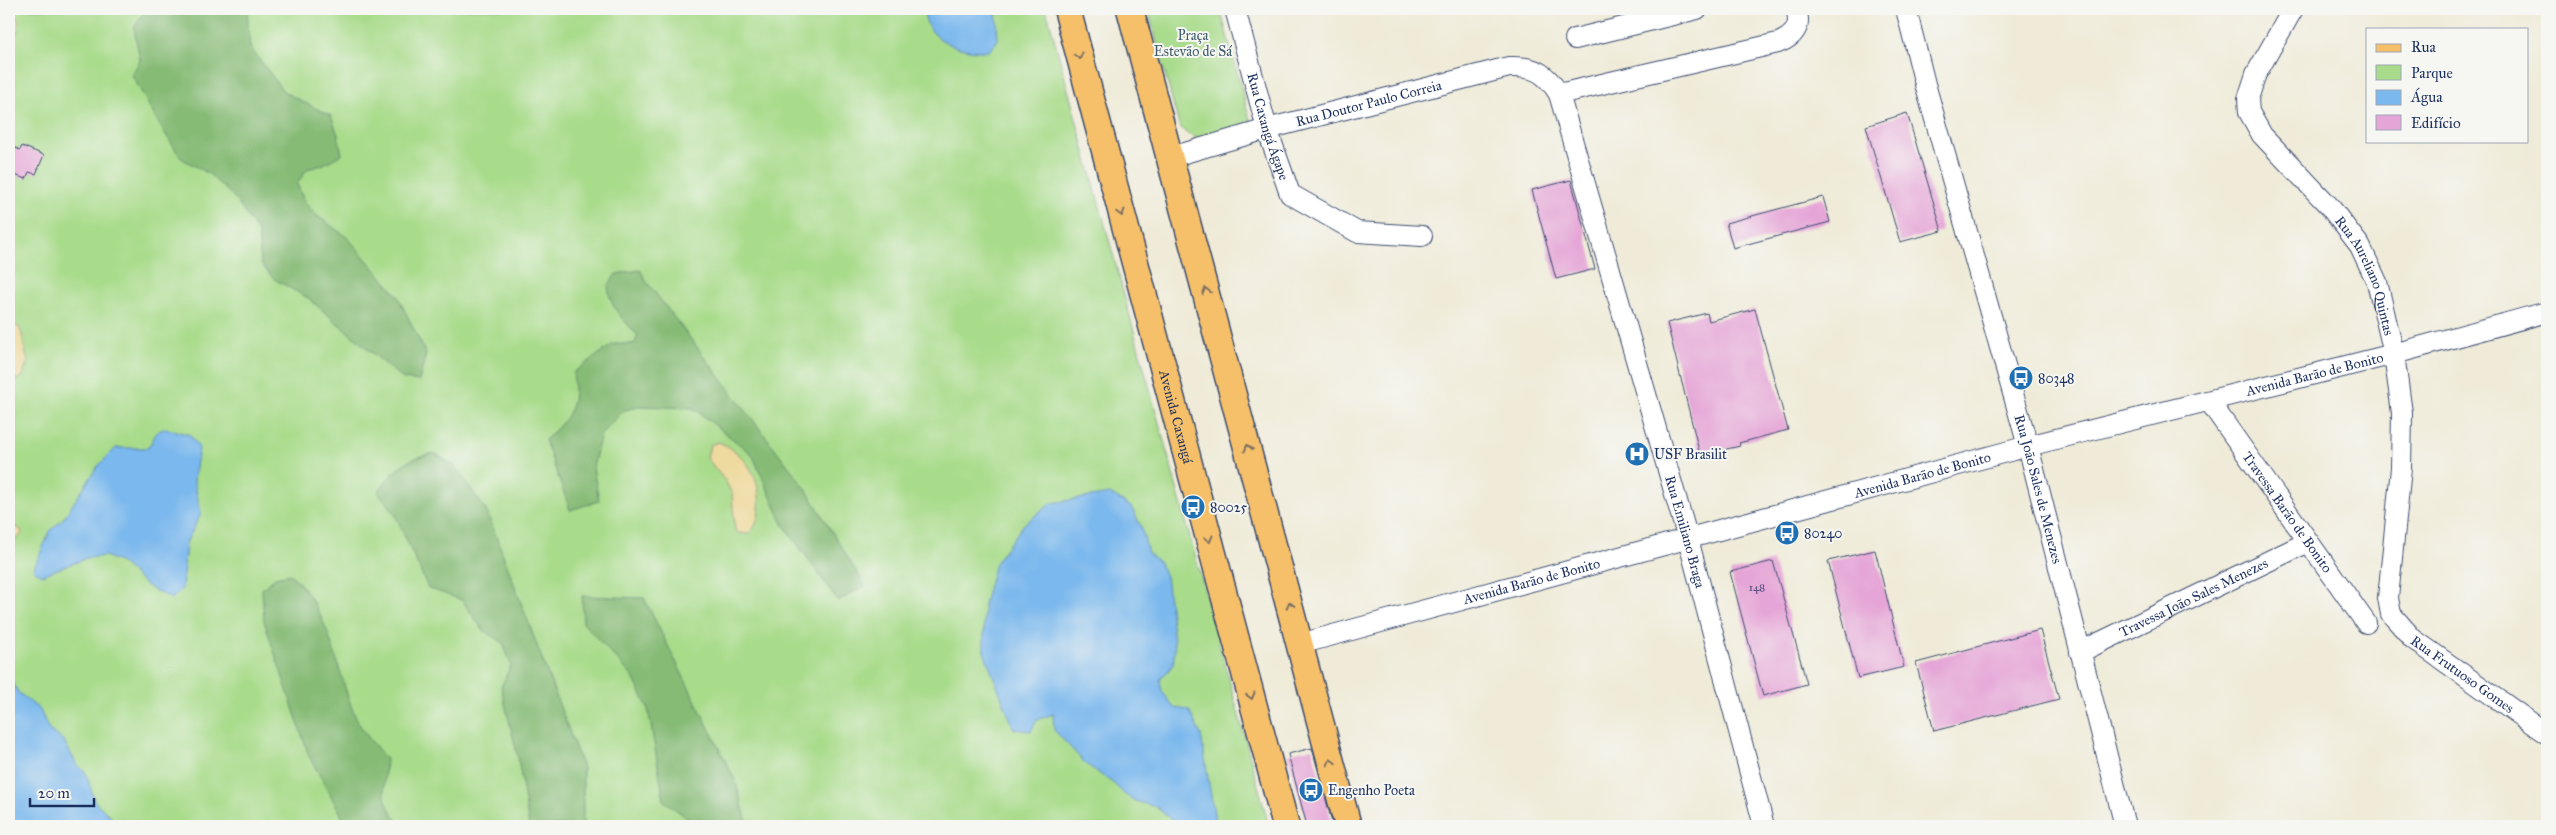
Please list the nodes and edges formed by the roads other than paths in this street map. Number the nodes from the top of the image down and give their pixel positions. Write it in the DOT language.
graph roads {
  1 [pos="1067,9"];
  2 [pos="1130,9"];
  3 [pos="1235,9"];
  4 [pos="1697,9"];
  5 [pos="1796,9"];
  6 [pos="1906,9"];
  7 [pos="2292,9"];
  8 [pos="1576,39"];
  9 [pos="1559,94"];
  10 [pos="1267,129"];
  11 [pos="1170,158"];
  12 [pos="1422,236"];
  13 [pos="2547,312"];
  14 [pos="2394,354"];
  15 [pos="2209,401"];
  16 [pos="2028,446"];
  17 [pos="1688,539"];
  18 [pos="2308,542"];
  19 [pos="2388,605"];
  20 [pos="2366,623"];
  21 [pos="1300,644"];
  22 [pos="2080,652"];
  23 [pos="2547,734"];
  24 [pos="1286,826"];
  25 [pos="1348,826"];
  26 [pos="1764,826"];
  27 [pos="2125,826"];
  1 -- 24 [label="main road, Avenida Caxangá, one-way"];
  2 -- 11 [label="main road"];
  3 -- 10 [label="street, Rua Caxangá Ágape"];
  4 -- 8 [label="street"];
  5 -- 9 [label="street"];
  6 -- 16 [label="street, Rua João Sales de Menezes"];
  7 -- 14 [label="street, Rua Aureliano Quintas"];
  9 -- 10 [label="street, Rua Doutor Paulo Correia"];
  9 -- 17 [label="street, Rua Emiliano Braga"];
  10 -- 11 [label="street, Rua Doutor Paulo Correia"];
  10 -- 12 [label="street, Rua Caxangá Ágape"];
  21 -- 11 [label="main road, one-way"];
  13 -- 14 [label="street, Avenida Barão de Bonito"];
  14 -- 15 [label="street, Avenida Barão de Bonito"];
  14 -- 19 [label="street, Rua Aureliano Quintas"];
  15 -- 16 [label="street, Avenida Barão de Bonito"];
  15 -- 18 [label="street, Travessa Barão de Bonito"];
  16 -- 17 [label="street, Avenida Barão de Bonito"];
  16 -- 22 [label="street, Rua João Sales de Menezes"];
  17 -- 21 [label="street, Avenida Barão de Bonito"];
  17 -- 26 [label="street, Rua Emiliano Braga"];
  18 -- 20 [label="street, Travessa Barão de Bonito"];
  18 -- 22 [label="street, Travessa João Sales Menezes"];
  19 -- 23 [label="street, Rua Frutuoso Gomes"];
  25 -- 21 [label="main road, one-way"];
  22 -- 27 [label="street, Rua João Sales de Menezes"];
}
